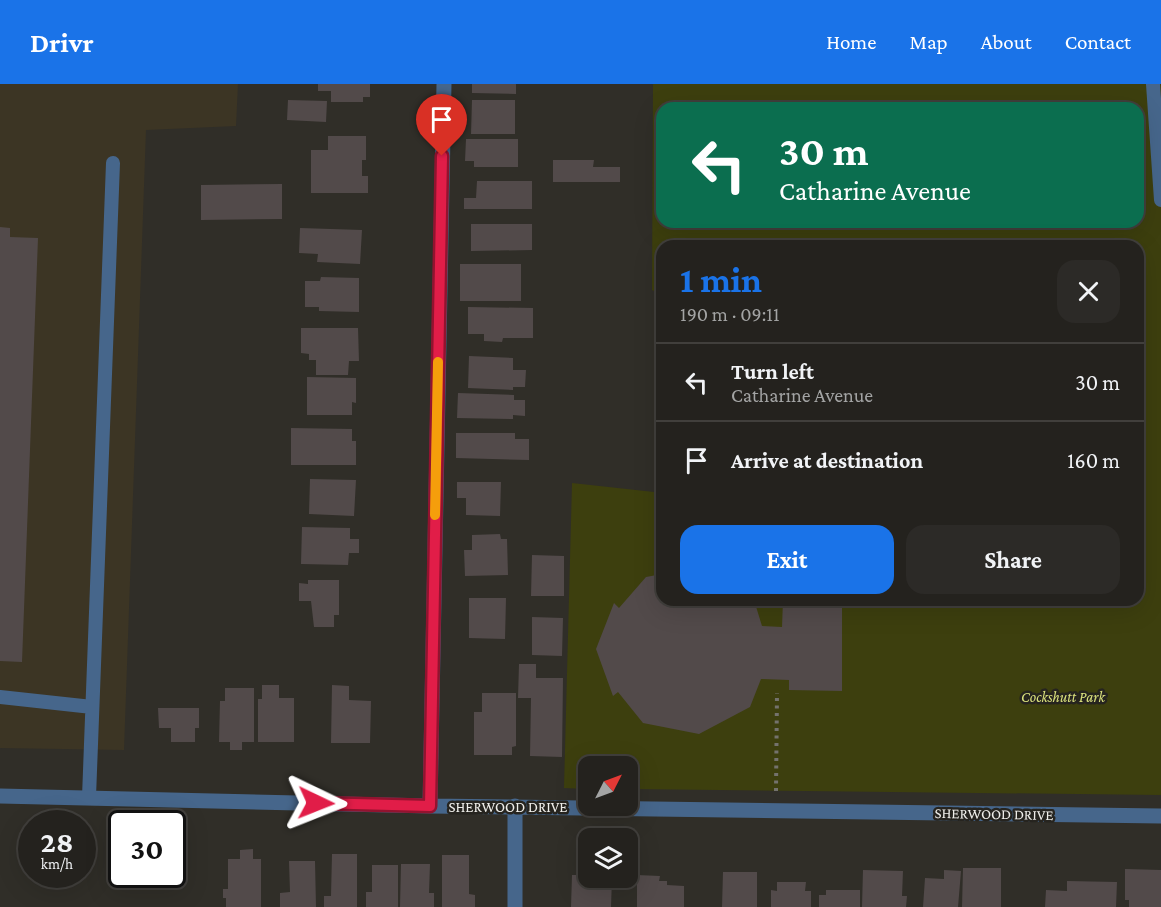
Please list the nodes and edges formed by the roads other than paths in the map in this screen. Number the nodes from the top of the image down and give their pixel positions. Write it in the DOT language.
graph roads {
  1 [pos="444,84"];
  2 [pos="1153,84"];
  3 [pos="113,163"];
  4 [pos="1161,200"];
  5 [pos="0,697"];
  6 [pos="92,707"];
  7 [pos="0,796"];
  8 [pos="89,797"];
  9 [pos="430,806"];
  10 [pos="515,806"];
  11 [pos="1161,816"];
  12 [pos="515,907"];
  1 -- 9 [label="street"];
  2 -- 4 [label="lane"];
  3 -- 6 [label="lane"];
  5 -- 6 [label="lane"];
  6 -- 8 [label="lane"];
  7 -- 8 [label="street, SHERWOOD DRIVE"];
  8 -- 9 [label="street, SHERWOOD DRIVE"];
  9 -- 10 [label="street, SHERWOOD DRIVE"];
  10 -- 11 [label="street, SHERWOOD DRIVE"];
  10 -- 12 [label="street"];
}
